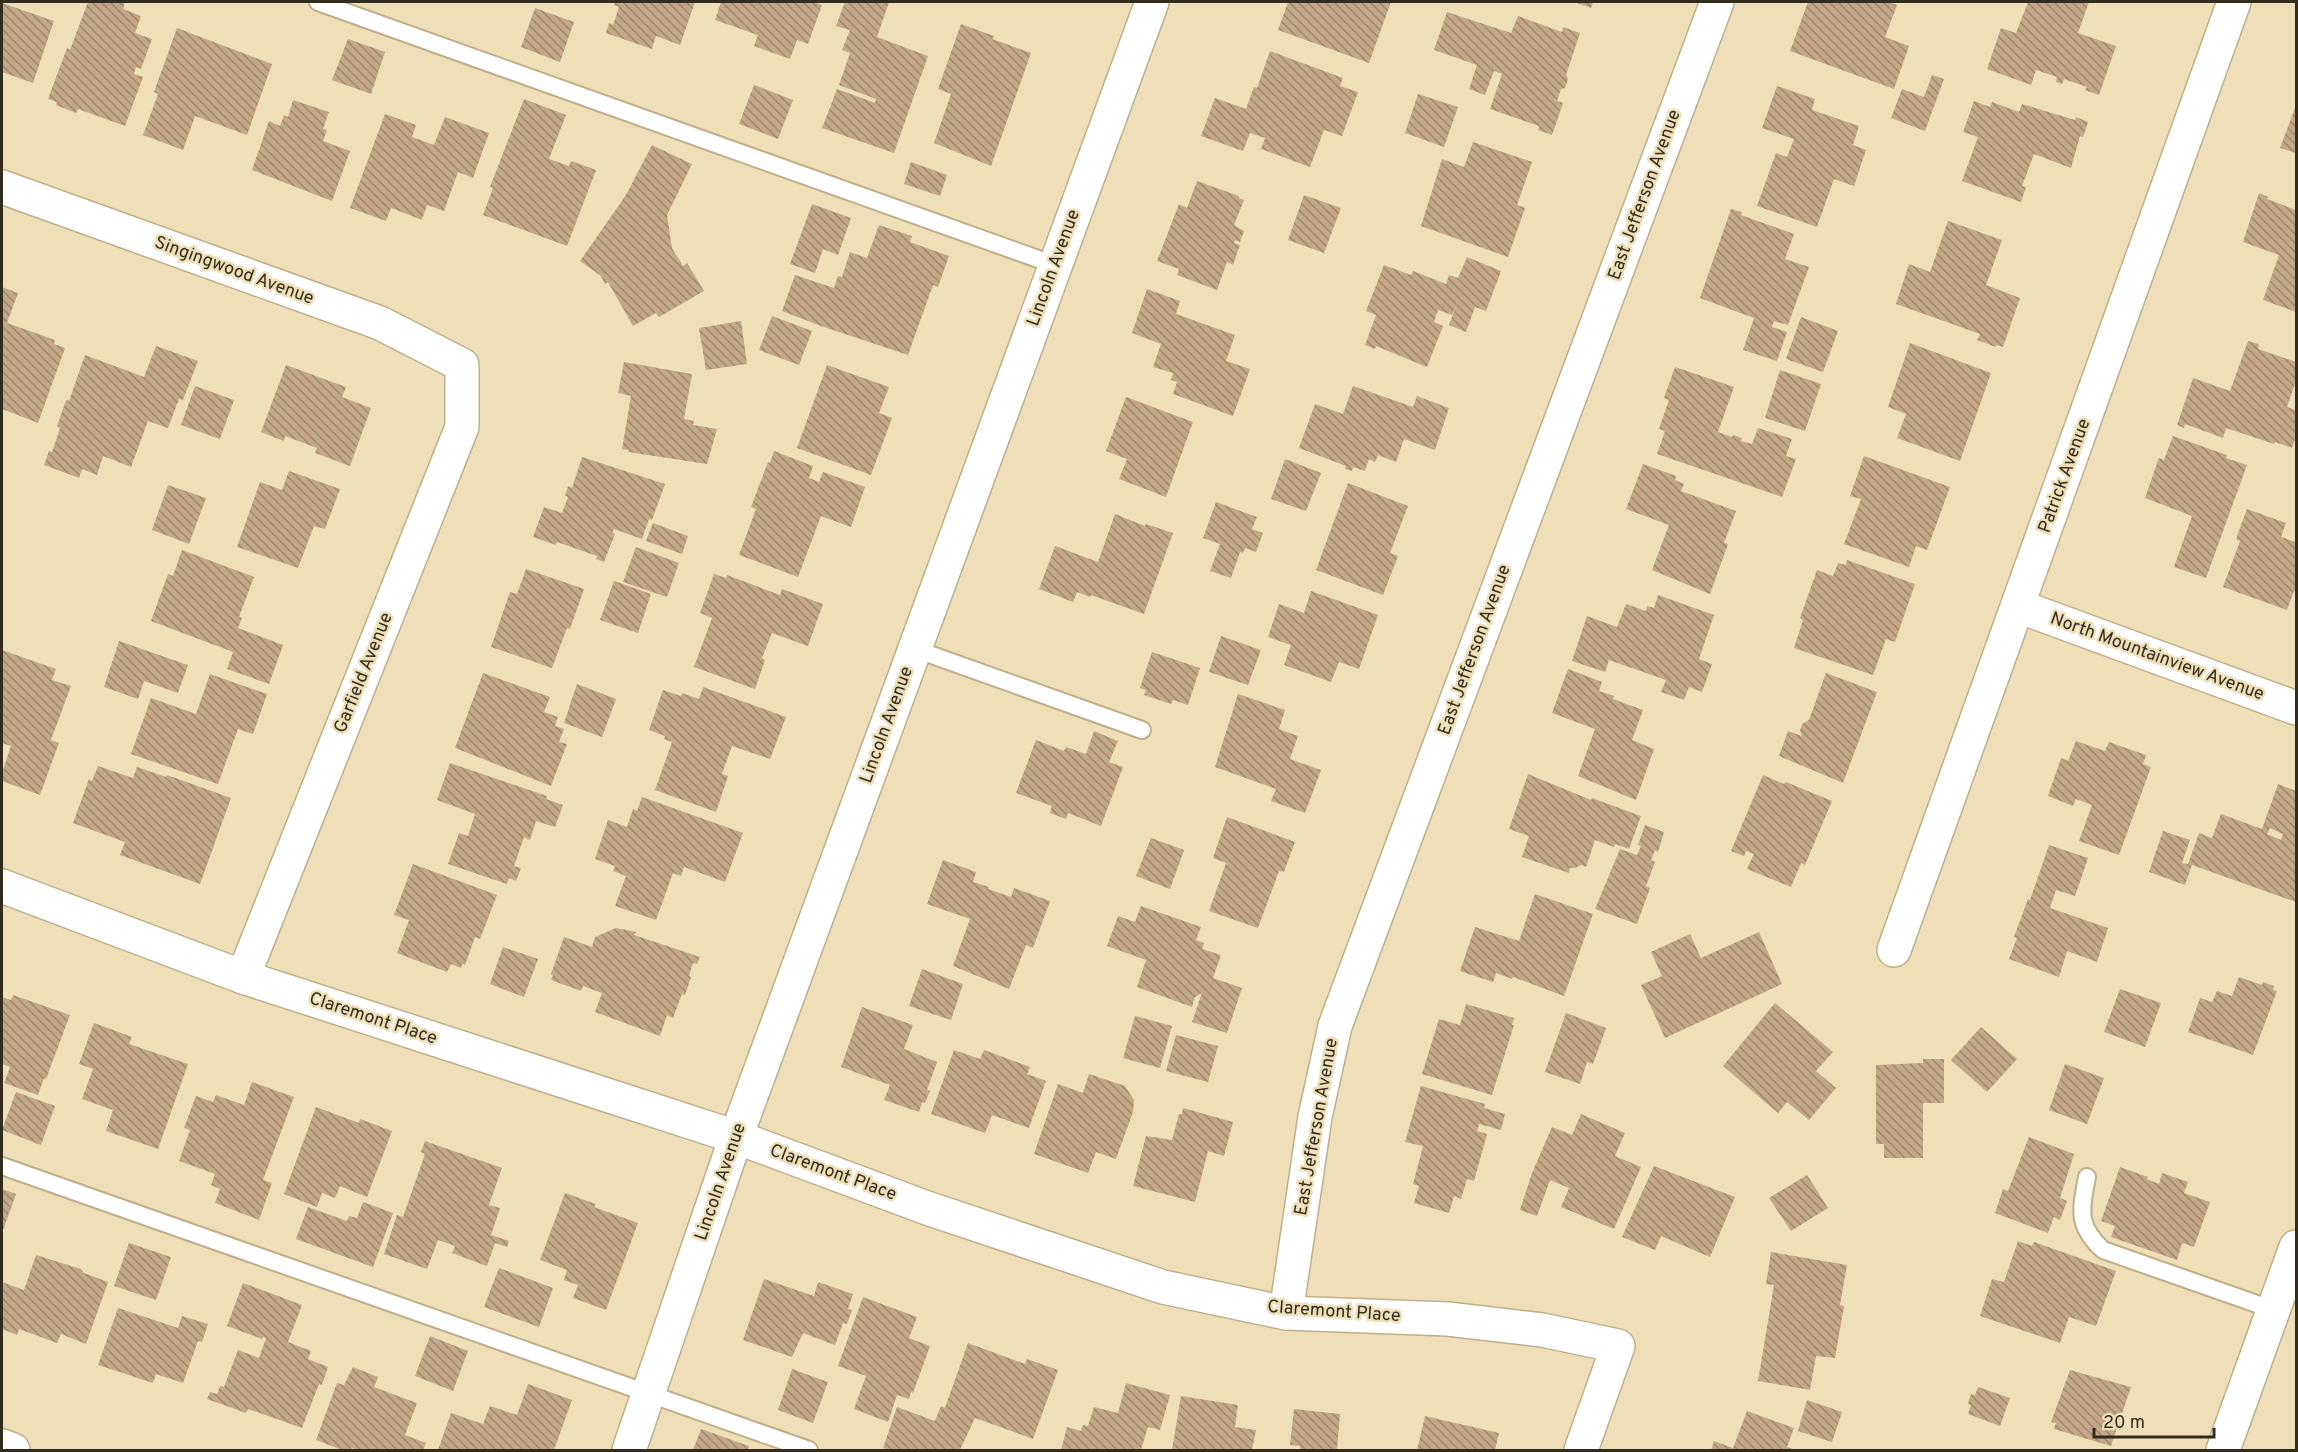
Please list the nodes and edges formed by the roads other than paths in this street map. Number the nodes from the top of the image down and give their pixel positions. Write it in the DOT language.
graph roads {
  1 [pos="318,2"];
  2 [pos="1152,2"];
  3 [pos="1717,2"];
  4 [pos="2234,2"];
  5 [pos="2,187"];
  6 [pos="1055,265"];
  7 [pos="462,365"];
  8 [pos="2018,606"];
  9 [pos="915,649"];
  10 [pos="2296,708"];
  11 [pos="1142,730"];
  12 [pos="2,886"];
  13 [pos="1894,950"];
  14 [pos="243,977"];
  15 [pos="736,1137"];
  16 [pos="2,1166"];
  17 [pos="2087,1177"];
  18 [pos="2296,1247"];
  19 [pos="2274,1310"];
  20 [pos="1286,1313"];
  21 [pos="649,1393"];
  22 [pos="2,1447"];
  23 [pos="13,1450"];
  24 [pos="629,1450"];
  25 [pos="809,1450"];
  26 [pos="1581,1450"];
  27 [pos="2223,1450"];
  1 -- 6 [label="lane"];
  2 -- 6 [label="street, Lincoln Avenue"];
  3 -- 20 [label="street, East Jefferson Avenue"];
  4 -- 8 [label="street, Patrick Avenue"];
  5 -- 7 [label="street, Singingwood Avenue"];
  6 -- 9 [label="street, Lincoln Avenue"];
  7 -- 14 [label="street, Garfield Avenue"];
  8 -- 10 [label="street, North Mountainview Avenue"];
  8 -- 13 [label="street, Patrick Avenue"];
  9 -- 11 [label="lane"];
  9 -- 15 [label="street, Lincoln Avenue"];
  12 -- 14 [label="street, Claremont Place"];
  14 -- 15 [label="street, Claremont Place"];
  15 -- 20 [label="street, Claremont Place"];
  15 -- 21 [label="street, Lincoln Avenue"];
  16 -- 21 [label="lane"];
  17 -- 19 [label="lane"];
  18 -- 19 [label="street"];
  19 -- 27 [label="street"];
  20 -- 26 [label="street, Claremont Place"];
  21 -- 24 [label="street, Lincoln Avenue"];
  21 -- 25 [label="lane"];
  22 -- 23 [label="street"];
}
